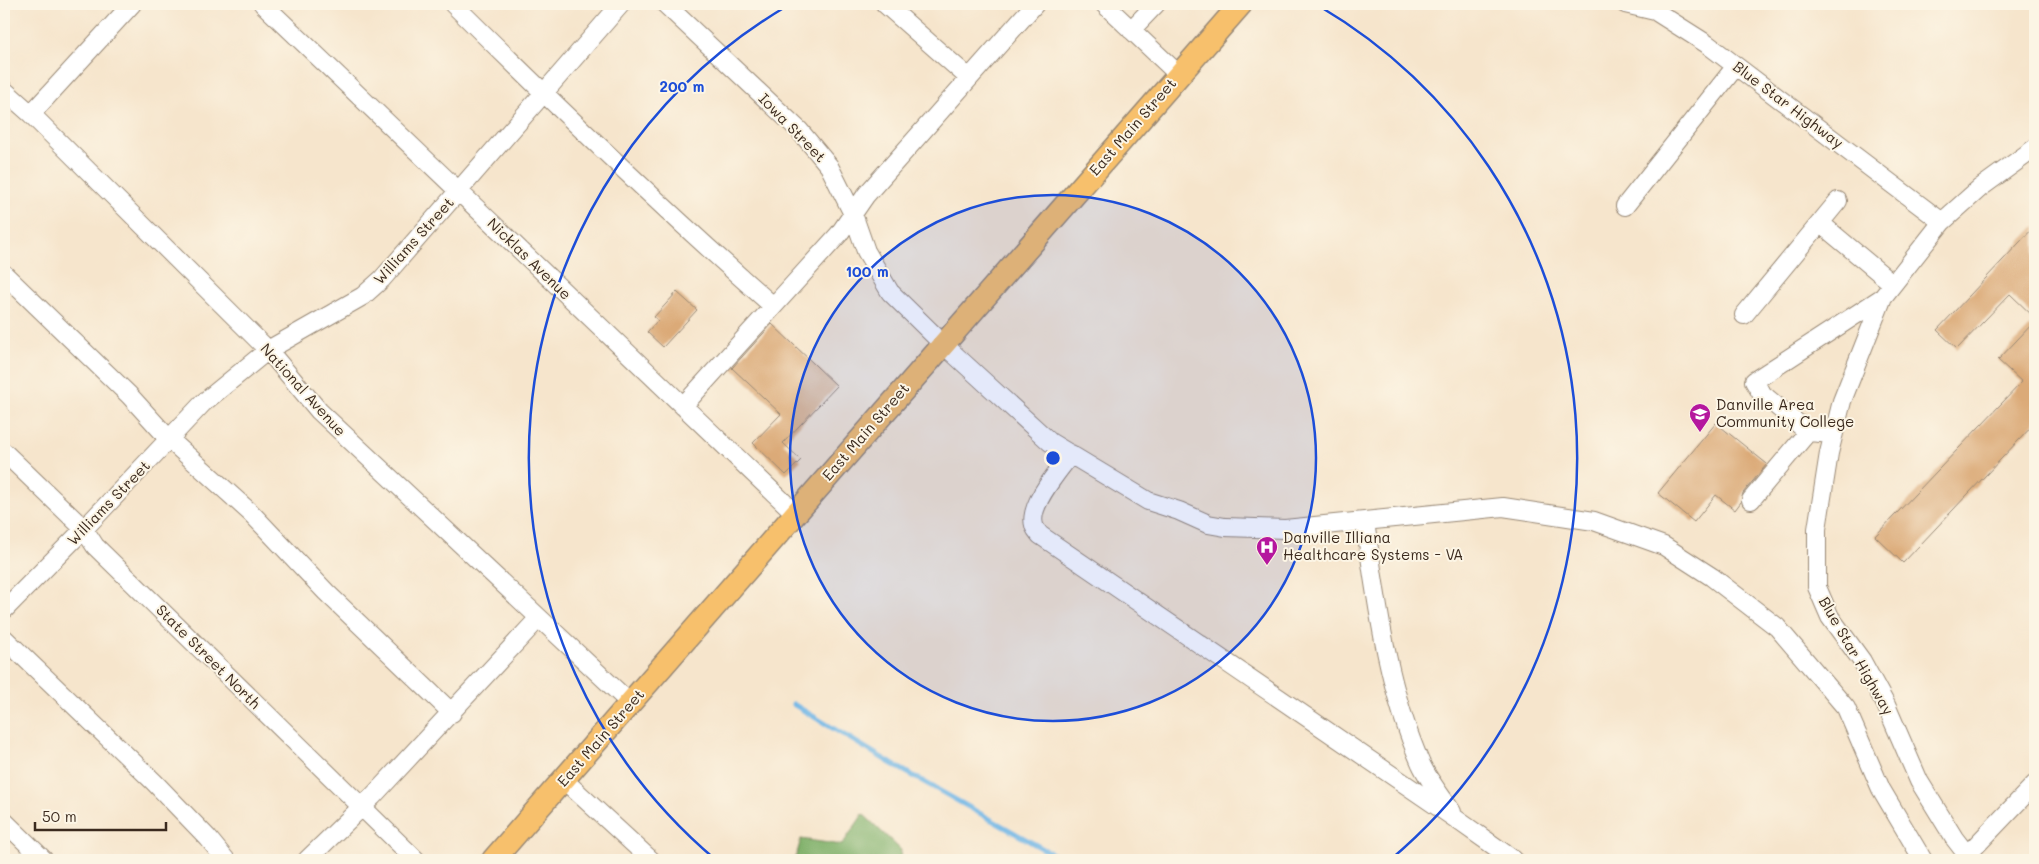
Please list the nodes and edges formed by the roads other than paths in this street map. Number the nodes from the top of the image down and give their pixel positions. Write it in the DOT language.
graph roads {
  1 [pos="132,4"];
  2 [pos="264,4"];
  3 [pos="453,4"];
  4 [pos="621,4"];
  5 [pos="665,4"];
  6 [pos="886,4"];
  7 [pos="1034,4"];
  8 [pos="1104,4"];
  9 [pos="1156,4"];
  10 [pos="1241,4"];
  11 [pos="1625,4"];
  12 [pos="1132,30"];
  13 [pos="1736,66"];
  14 [pos="1178,75"];
  15 [pos="969,78"];
  16 [pos="4,90"];
  17 [pos="543,93"];
  18 [pos="31,114"];
  19 [pos="2035,148"];
  20 [pos="459,191"];
  21 [pos="1838,201"];
  22 [pos="1625,206"];
  23 [pos="852,214"];
  24 [pos="1942,222"];
  25 [pos="1820,223"];
  26 [pos="4,274"];
  27 [pos="1888,290"];
  28 [pos="773,306"];
  29 [pos="1744,315"];
  30 [pos="943,344"];
  31 [pos="268,350"];
  32 [pos="683,406"];
  33 [pos="1808,432"];
  34 [pos="1833,434"];
  35 [pos="169,439"];
  36 [pos="4,452"];
  37 [pos="1071,454"];
  38 [pos="1751,500"];
  39 [pos="795,513"];
  40 [pos="1365,522"];
  41 [pos="84,529"];
  42 [pos="4,610"];
  43 [pos="538,619"];
  44 [pos="4,638"];
  45 [pos="631,704"];
  46 [pos="452,713"];
  47 [pos="564,780"];
  48 [pos="2035,784"];
  49 [pos="361,808"];
  50 [pos="1456,819"];
  51 [pos="4,821"];
  52 [pos="1969,858"];
  53 [pos="44,860"];
  54 [pos="226,860"];
  55 [pos="307,860"];
  56 [pos="416,860"];
  57 [pos="493,860"];
  58 [pos="651,860"];
  59 [pos="1514,860"];
  60 [pos="1923,860"];
  1 -- 18 [label="street"];
  2 -- 20 [label="street, Nicklas Avenue"];
  3 -- 17 [label="street"];
  4 -- 17 [label="street, Williams Street"];
  5 -- 23 [label="street, Iowa Street"];
  6 -- 15 [label="street"];
  7 -- 15 [label="street"];
  8 -- 12 [label="street"];
  9 -- 12 [label="street"];
  10 -- 14 [label="main road, East Main Street"];
  11 -- 13 [label="street, Blue Star Highway"];
  12 -- 14 [label="street"];
  13 -- 22 [label="street"];
  13 -- 24 [label="street, Blue Star Highway"];
  14 -- 30 [label="main road, East Main Street"];
  15 -- 23 [label="street"];
  16 -- 18 [label="street, National Avenue"];
  17 -- 20 [label="street, Williams Street"];
  17 -- 28 [label="street"];
  18 -- 31 [label="street, National Avenue"];
  19 -- 24 [label="street, Blue Star Highway"];
  20 -- 31 [label="street, Williams Street"];
  20 -- 32 [label="street, Nicklas Avenue"];
  21 -- 25 [label="street"];
  23 -- 28 [label="street"];
  23 -- 30 [label="street, Iowa Street"];
  24 -- 27 [label="street, Blue Star Highway"];
  25 -- 27 [label="street"];
  25 -- 29 [label="street"];
  26 -- 35 [label="street"];
  27 -- 33 [label="street"];
  27 -- 34 [label="street, Blue Star Highway"];
  28 -- 32 [label="street"];
  30 -- 37 [label="street, Iowa Street"];
  30 -- 39 [label="main road, East Main Street"];
  31 -- 35 [label="street, Williams Street"];
  31 -- 43 [label="street, National Avenue"];
  32 -- 39 [label="street, Nicklas Avenue"];
  33 -- 34 [label="street"];
  33 -- 38 [label="street"];
  34 -- 52 [label="street, Blue Star Highway"];
  35 -- 41 [label="street, Williams Street"];
  35 -- 46 [label="street"];
  36 -- 41 [label="street, State Street North"];
  37 -- 40 [label="street, Iowa Street"];
  37 -- 50 [label="street"];
  39 -- 45 [label="main road, East Main Street"];
  40 -- 50 [label="street"];
  40 -- 60 [label="street, Iowa Street"];
  41 -- 42 [label="street, Williams Street"];
  41 -- 49 [label="street, State Street North"];
  43 -- 45 [label="street, National Avenue"];
  43 -- 46 [label="street"];
  44 -- 54 [label="street"];
  45 -- 47 [label="main road, East Main Street"];
  46 -- 49 [label="street"];
  47 -- 57 [label="main road, East Main Street"];
  47 -- 58 [label="street"];
  48 -- 52 [label="street"];
  49 -- 55 [label="street"];
  49 -- 56 [label="street, State Street North"];
  50 -- 59 [label="street"];
  51 -- 53 [label="street"];
}
